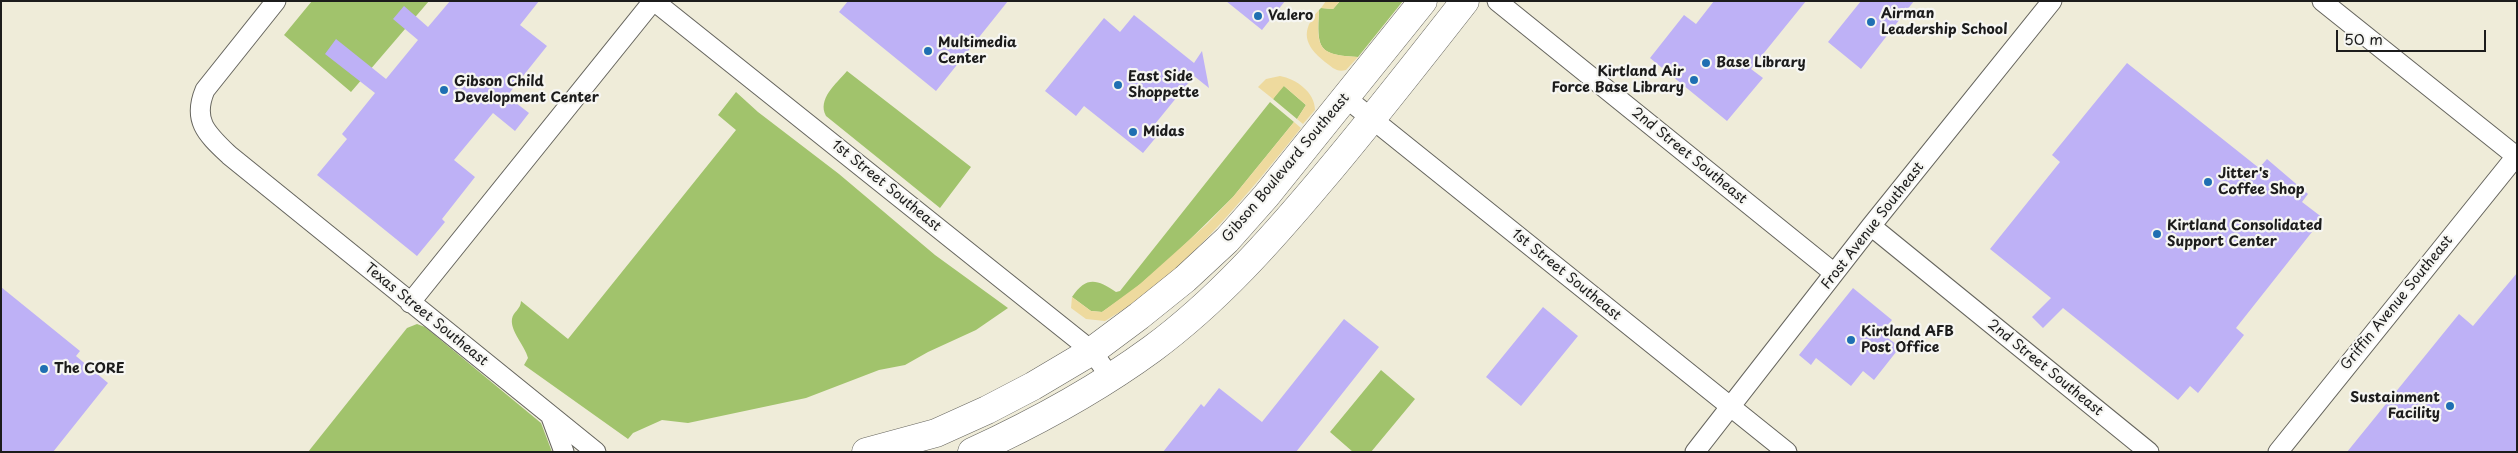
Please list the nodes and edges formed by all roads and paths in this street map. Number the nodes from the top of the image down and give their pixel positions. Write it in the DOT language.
graph roads {
  1 [pos="276,1"];
  2 [pos="654,1"];
  3 [pos="1423,1"];
  4 [pos="1465,1"];
  5 [pos="1497,1"];
  6 [pos="2052,1"];
  7 [pos="2322,1"];
  8 [pos="1346,98"];
  9 [pos="1372,119"];
  10 [pos="2516,156"];
  11 [pos="1871,226"];
  12 [pos="1834,273"];
  13 [pos="410,303"];
  14 [pos="1092,351"];
  15 [pos="1110,378"];
  16 [pos="1731,407"];
  17 [pos="550,416"];
  18 [pos="564,452"];
  19 [pos="596,452"];
  20 [pos="866,452"];
  21 [pos="972,452"];
  22 [pos="1695,452"];
  23 [pos="1786,452"];
  24 [pos="2150,452"];
  25 [pos="2278,452"];
  1 -- 13 [label="street, Texas Street Southeast"];
  2 -- 13 [label="street"];
  2 -- 14 [label="street, 1st Street Southeast"];
  3 -- 8 [label="main road, Gibson Boulevard Southeast"];
  4 -- 9 [label="main road"];
  5 -- 12 [label="street, 2nd Street Southeast"];
  6 -- 11 [label="street, Frost Avenue Southeast"];
  7 -- 10 [label="street"];
  8 -- 9 [label="street, 1st Street Southeast"];
  8 -- 14 [label="main road, Gibson Boulevard Southeast"];
  9 -- 15 [label="main road"];
  9 -- 16 [label="street, 1st Street Southeast"];
  10 -- 25 [label="street, Griffin Avenue Southeast"];
  11 -- 12 [label="street, Frost Avenue Southeast"];
  11 -- 24 [label="street, 2nd Street Southeast"];
  12 -- 16 [label="street, Frost Avenue Southeast"];
  13 -- 17 [label="street, Texas Street Southeast"];
  14 -- 15 [label="street, 1st Street Southeast"];
  14 -- 20 [label="main road, Gibson Boulevard Southeast"];
  15 -- 21 [label="main road"];
  16 -- 22 [label="street, Frost Avenue Southeast"];
  16 -- 23 [label="street, 1st Street Southeast"];
  17 -- 18 [label="street"];
  17 -- 19 [label="street, Texas Street Southeast"];
}
